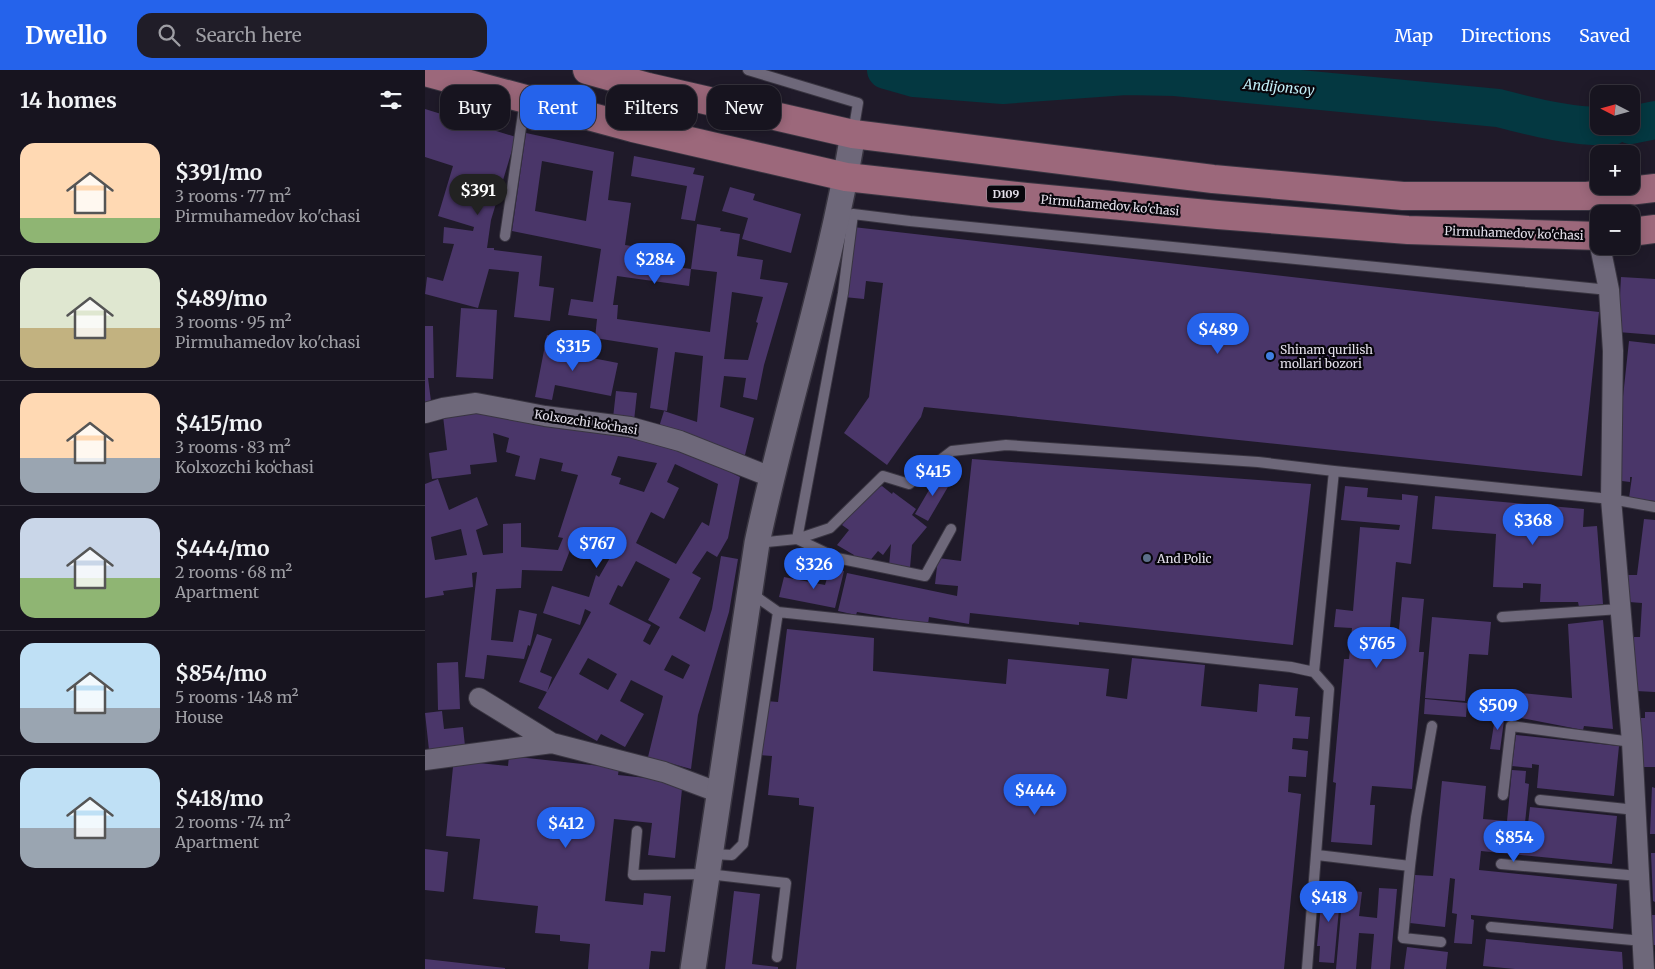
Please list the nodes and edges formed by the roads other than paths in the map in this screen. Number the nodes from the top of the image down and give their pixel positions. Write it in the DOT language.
graph roads {
  1 [pos="587,70"];
  2 [pos="748,70"];
  3 [pos="425,72"];
  4 [pos="520,98"];
  5 [pos="596,118"];
  6 [pos="520,130"];
  7 [pos="853,134"];
  8 [pos="846,177"];
  9 [pos="1655,188"];
  10 [pos="1655,229"];
  11 [pos="1640,231"];
  12 [pos="505,236"];
  13 [pos="1590,240"];
  14 [pos="1602,255"];
  15 [pos="1609,290"];
  16 [pos="425,413"];
  17 [pos="1334,471"];
  18 [pos="771,477"];
  19 [pos="1611,499"];
  20 [pos="1655,507"];
  21 [pos="951,529"];
  22 [pos="797,539"];
  23 [pos="757,543"];
  24 [pos="750,592"];
  25 [pos="1620,609"];
  26 [pos="778,612"];
  27 [pos="1502,617"];
  28 [pos="1314,672"];
  29 [pos="479,698"];
  30 [pos="1431,726"];
  31 [pos="1632,742"];
  32 [pos="552,743"];
  33 [pos="425,760"];
  34 [pos="720,793"];
  35 [pos="1503,795"];
  36 [pos="1540,800"];
  37 [pos="1635,810"];
  38 [pos="637,831"];
  39 [pos="1317,855"];
  40 [pos="709,864"];
  41 [pos="1501,864"];
  42 [pos="1410,866"];
  43 [pos="1639,876"];
  44 [pos="1491,927"];
  45 [pos="1643,941"];
  46 [pos="1441,942"];
  47 [pos="777,958"];
  48 [pos="693,969"];
  49 [pos="1307,969"];
  50 [pos="1644,969"];
  1 -- 7 [label="main road"];
  2 -- 7 [label="lane"];
  3 -- 4 [label="main road, Pirmuhamedov ko'chasi / D109"];
  5 -- 8 [label="main road, Pirmuhamedov ko'chasi / D109"];
  6 -- 12 [label="lane"];
  7 -- 8 [label="street"];
  7 -- 9 [label="main road"];
  8 -- 13 [label="main road, Pirmuhamedov ko'chasi / D109"];
  8 -- 18 [label="street"];
  10 -- 11 [label="main road"];
  14 -- 15 [label="street"];
  15 -- 19 [label="street"];
  15 -- 22 [label="lane"];
  16 -- 18 [label="street, Kolxozchi koʻchasi"];
  17 -- 19 [label="lane"];
  17 -- 22 [label="lane"];
  17 -- 28 [label="lane"];
  18 -- 23 [label="street"];
  19 -- 20 [label="lane"];
  19 -- 25 [label="street"];
  21 -- 22 [label="lane"];
  22 -- 23 [label="lane"];
  23 -- 24 [label="street"];
  24 -- 26 [label="lane"];
  24 -- 34 [label="street"];
  25 -- 27 [label="lane"];
  25 -- 31 [label="street"];
  26 -- 28 [label="lane"];
  26 -- 40 [label="lane"];
  28 -- 39 [label="lane"];
  29 -- 32 [label="street"];
  30 -- 42 [label="lane"];
  31 -- 35 [label="lane"];
  31 -- 37 [label="street"];
  32 -- 33 [label="street"];
  32 -- 34 [label="street"];
  34 -- 40 [label="street"];
  36 -- 37 [label="lane"];
  37 -- 43 [label="street"];
  38 -- 40 [label="lane"];
  39 -- 42 [label="lane"];
  39 -- 49 [label="lane"];
  40 -- 47 [label="lane"];
  40 -- 48 [label="street"];
  41 -- 43 [label="lane"];
  42 -- 46 [label="lane"];
  43 -- 45 [label="street"];
  44 -- 45 [label="lane"];
  45 -- 50 [label="street"];
}
